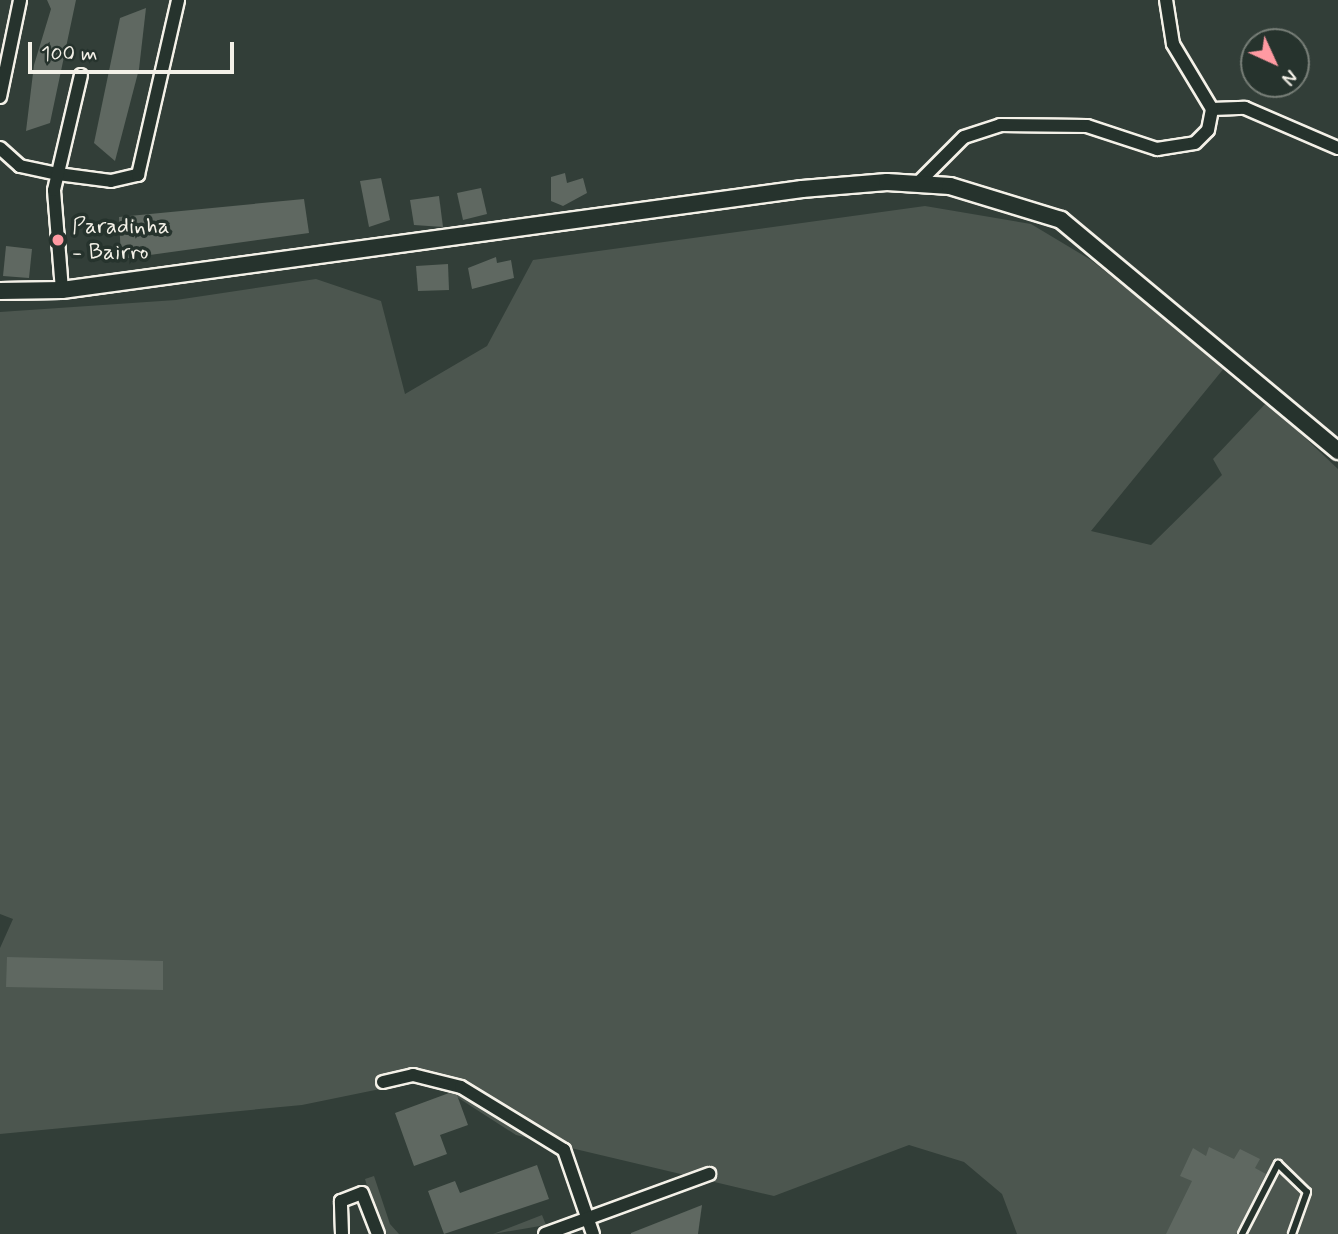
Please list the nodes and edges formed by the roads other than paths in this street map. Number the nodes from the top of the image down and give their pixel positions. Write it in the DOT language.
graph roads {
  1 [pos="20,0"];
  2 [pos="178,0"];
  3 [pos="1166,0"];
  4 [pos="81,75"];
  5 [pos="0,97"];
  6 [pos="1212,109"];
  7 [pos="0,148"];
  8 [pos="1338,148"];
  9 [pos="58,174"];
  10 [pos="918,184"];
  11 [pos="62,290"];
  12 [pos="0,291"];
  13 [pos="1338,451"];
  14 [pos="383,1082"];
  15 [pos="709,1174"];
  16 [pos="591,1215"];
  17 [pos="342,1234"];
  18 [pos="378,1234"];
  19 [pos="545,1234"];
  20 [pos="593,1234"];
  21 [pos="1242,1234"];
  22 [pos="1292,1234"];
  1 -- 5 [label="street"];
  2 -- 9 [label="street"];
  3 -- 6 [label="street"];
  4 -- 9 [label="street"];
  6 -- 8 [label="street"];
  6 -- 10 [label="street"];
  7 -- 9 [label="street"];
  9 -- 11 [label="street"];
  10 -- 11 [label="street"];
  10 -- 13 [label="street"];
  11 -- 12 [label="street"];
  14 -- 16 [label="street"];
  15 -- 16 [label="street"];
  16 -- 19 [label="street"];
  16 -- 20 [label="street"];
  17 -- 18 [label="street"];
  21 -- 22 [label="lane"];
}
